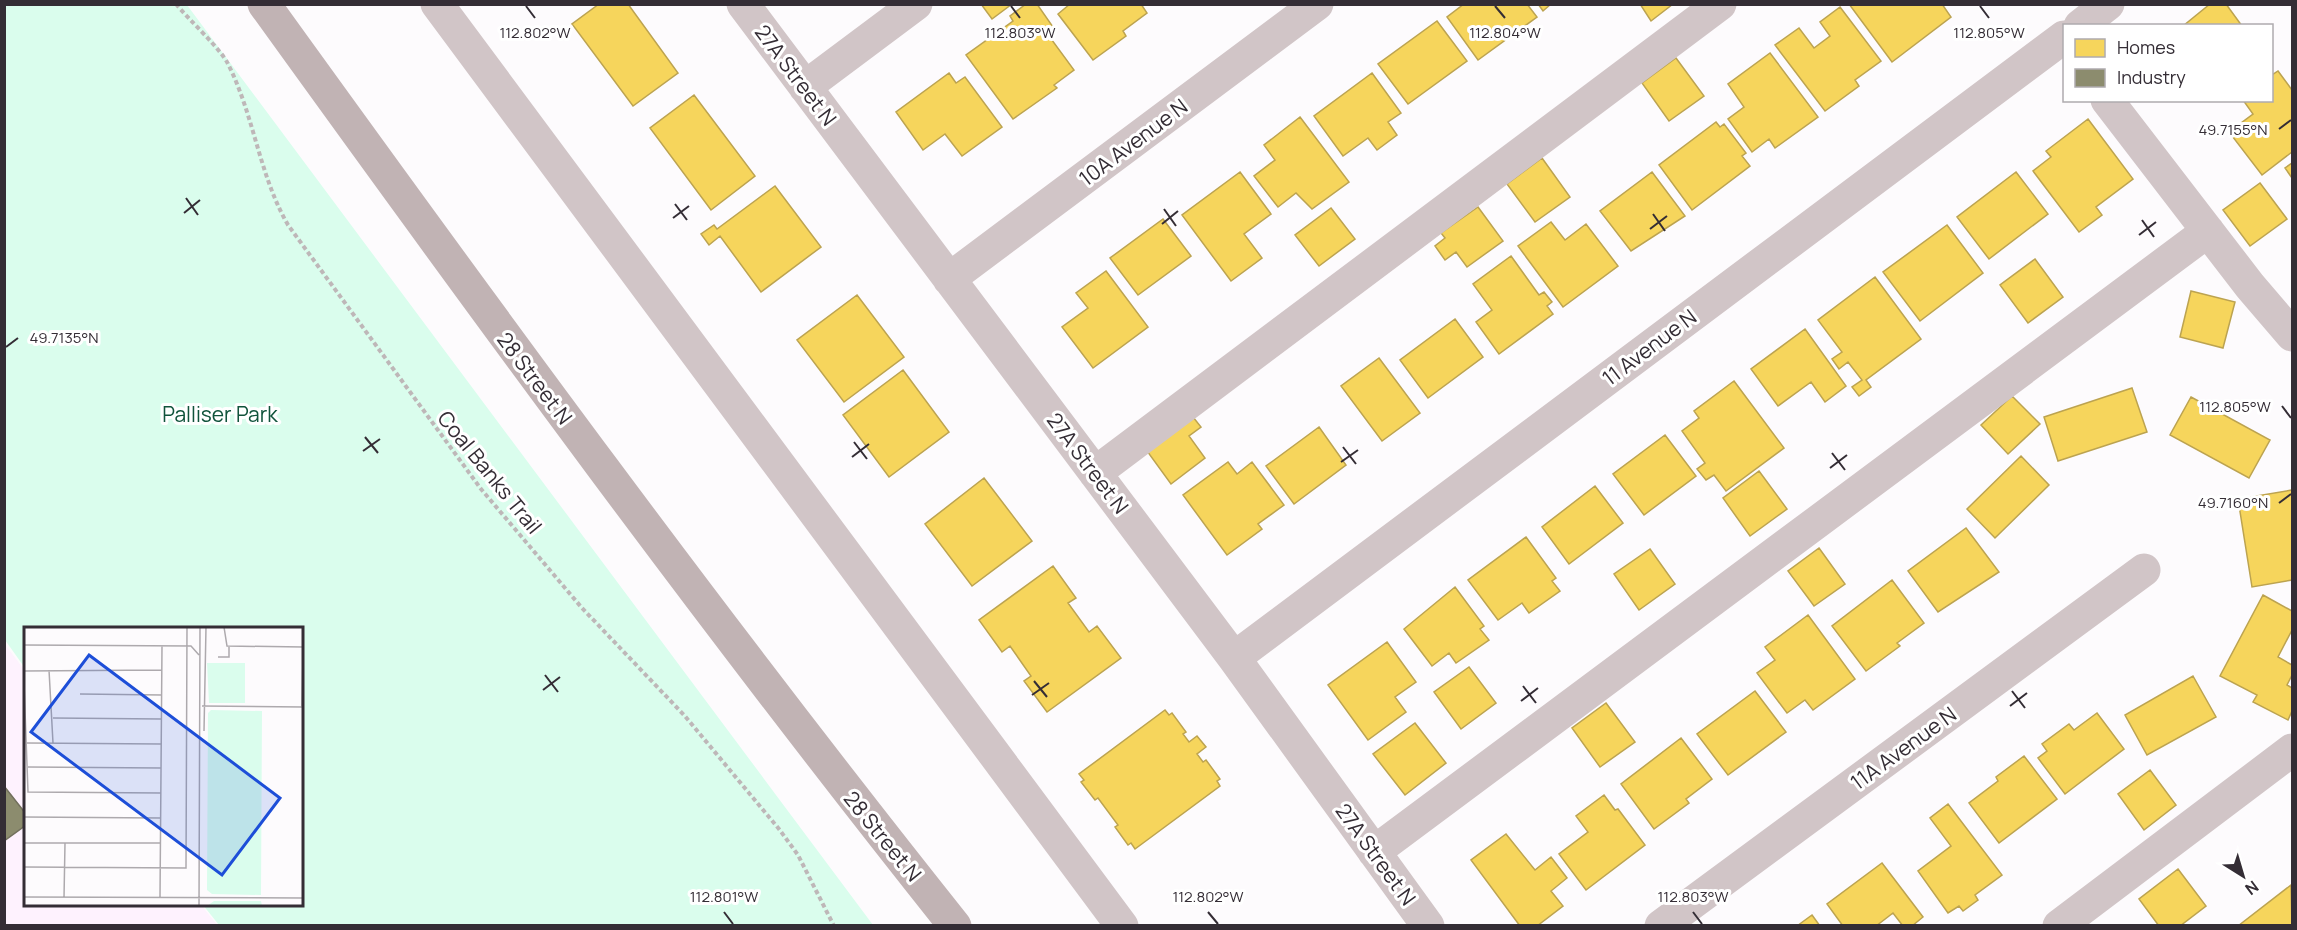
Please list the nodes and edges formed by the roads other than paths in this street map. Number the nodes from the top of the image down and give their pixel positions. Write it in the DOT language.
graph roads {
  1 [pos="264,4"];
  2 [pos="437,4"];
  3 [pos="743,4"];
  4 [pos="916,4"];
  5 [pos="1317,4"];
  6 [pos="1720,4"];
  7 [pos="2108,4"];
  8 [pos="2083,24"];
  9 [pos="2063,40"];
  10 [pos="805,87"];
  11 [pos="2109,102"];
  12 [pos="2208,231"];
  13 [pos="950,279"];
  14 [pos="2292,335"];
  15 [pos="1095,473"];
  16 [pos="2144,570"];
  17 [pos="1234,658"];
  18 [pos="812,747"];
  19 [pos="2292,750"];
  20 [pos="1374,852"];
  21 [pos="927,926"];
  22 [pos="955,926"];
  23 [pos="1122,926"];
  24 [pos="1428,926"];
  25 [pos="1661,926"];
  26 [pos="2059,926"];
  1 -- 18 [label="main road, 28 Street N"];
  2 -- 23 [label="street"];
  3 -- 10 [label="street, 27A Street N"];
  4 -- 10 [label="street"];
  5 -- 13 [label="street, 10A Avenue N"];
  6 -- 15 [label="street"];
  7 -- 8 [label="street, 11 Avenue N"];
  9 -- 17 [label="street, 11 Avenue N"];
  10 -- 13 [label="street, 27A Street N"];
  11 -- 12 [label="street"];
  12 -- 14 [label="street"];
  12 -- 20 [label="street"];
  13 -- 15 [label="street, 27A Street N"];
  15 -- 17 [label="street, 27A Street N"];
  16 -- 25 [label="street, 11A Avenue N"];
  17 -- 20 [label="street, 27A Street N"];
  18 -- 21 [label="main road, 28 Street N"];
  18 -- 22 [label="main road, 28 Street N"];
  19 -- 26 [label="street"];
  20 -- 24 [label="street, 27A Street N"];
}
